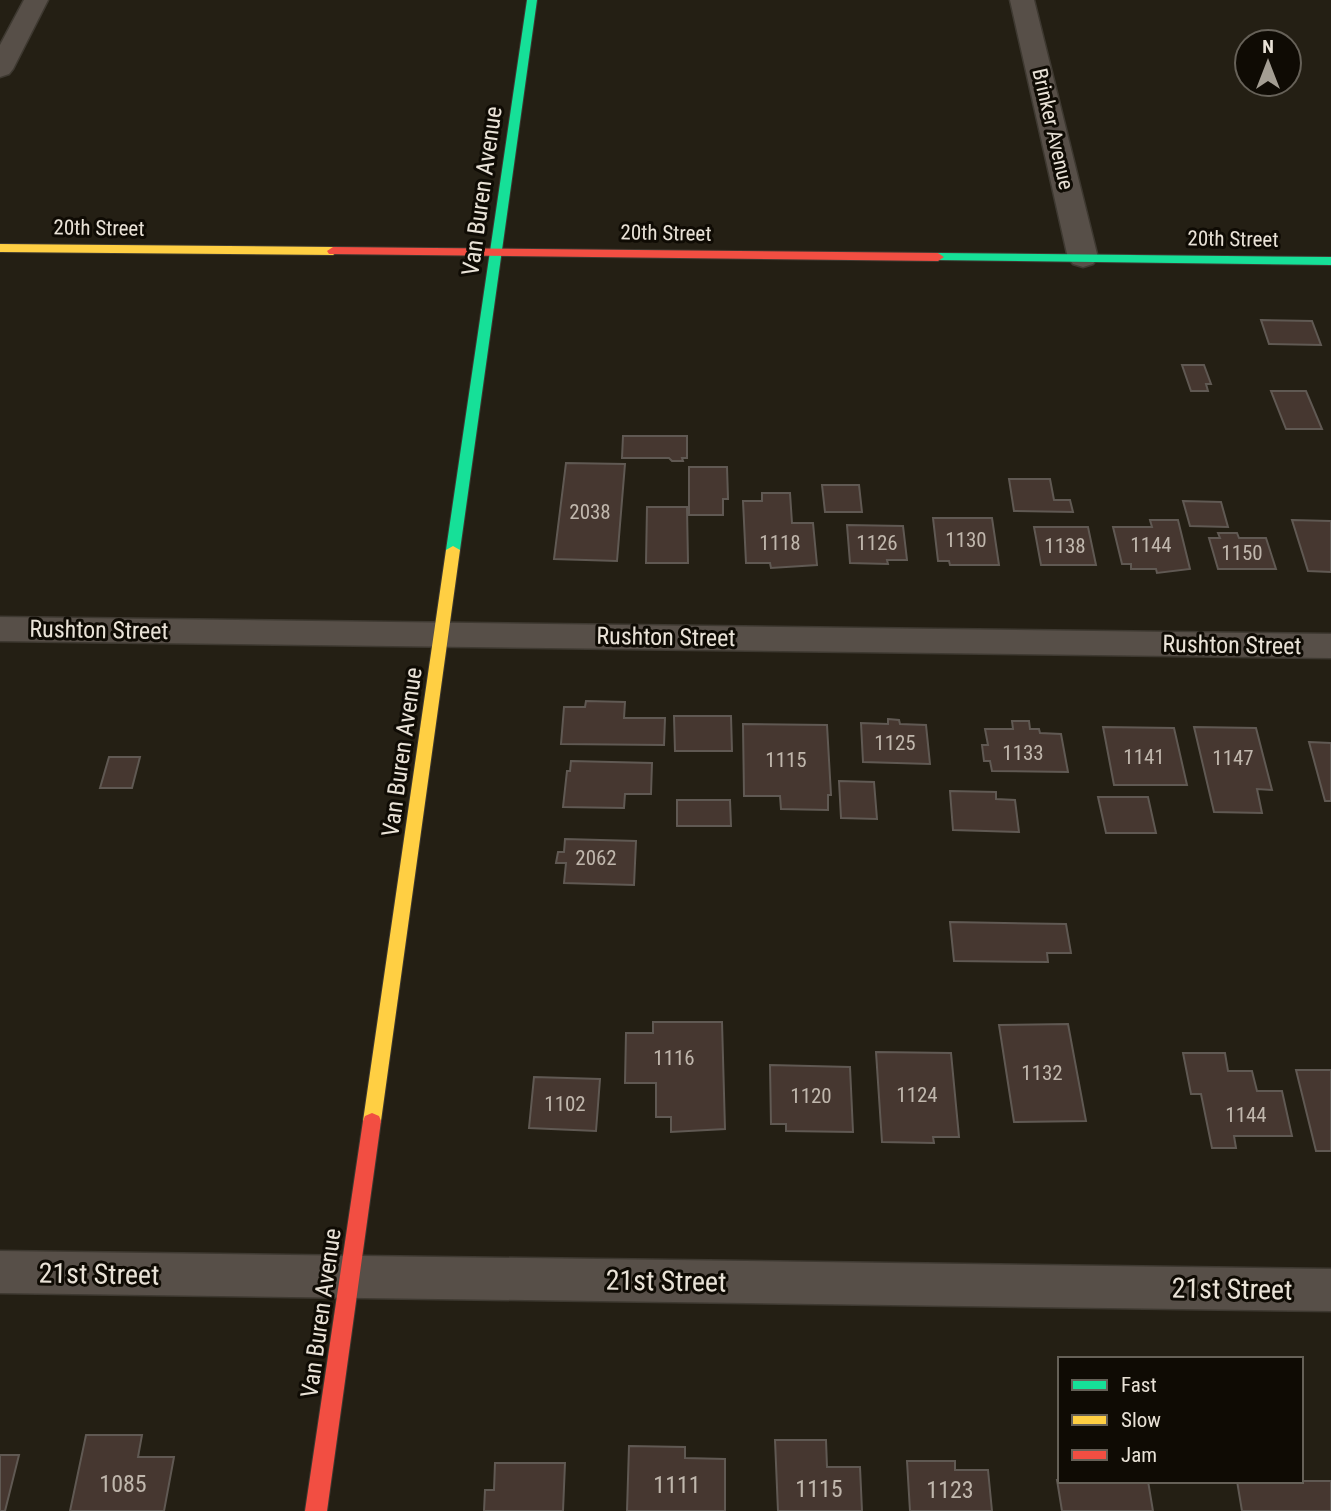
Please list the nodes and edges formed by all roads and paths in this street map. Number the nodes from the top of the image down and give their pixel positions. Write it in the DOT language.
graph roads {
  1 [pos="36,0"];
  2 [pos="532,0"];
  3 [pos="1022,0"];
  4 [pos="0,69"];
  5 [pos="0,248"];
  6 [pos="496,253"];
  7 [pos="1083,258"];
  8 [pos="1331,261"];
  9 [pos="0,629"];
  10 [pos="442,634"];
  11 [pos="1331,646"];
  12 [pos="0,1272"];
  13 [pos="348,1277"];
  14 [pos="1331,1290"];
  15 [pos="316,1511"];
  1 -- 4 [label="street"];
  2 -- 6 [label="street, Van Buren Avenue"];
  3 -- 7 [label="street, Brinker Avenue"];
  5 -- 6 [label="street, 20th Street"];
  6 -- 7 [label="street, 20th Street"];
  6 -- 10 [label="street, Van Buren Avenue"];
  7 -- 8 [label="street, 20th Street"];
  9 -- 10 [label="street, Rushton Street"];
  10 -- 11 [label="street, Rushton Street"];
  10 -- 13 [label="street, Van Buren Avenue"];
  12 -- 13 [label="street, 21st Street"];
  13 -- 14 [label="street, 21st Street"];
  13 -- 15 [label="street, Van Buren Avenue"];
}
